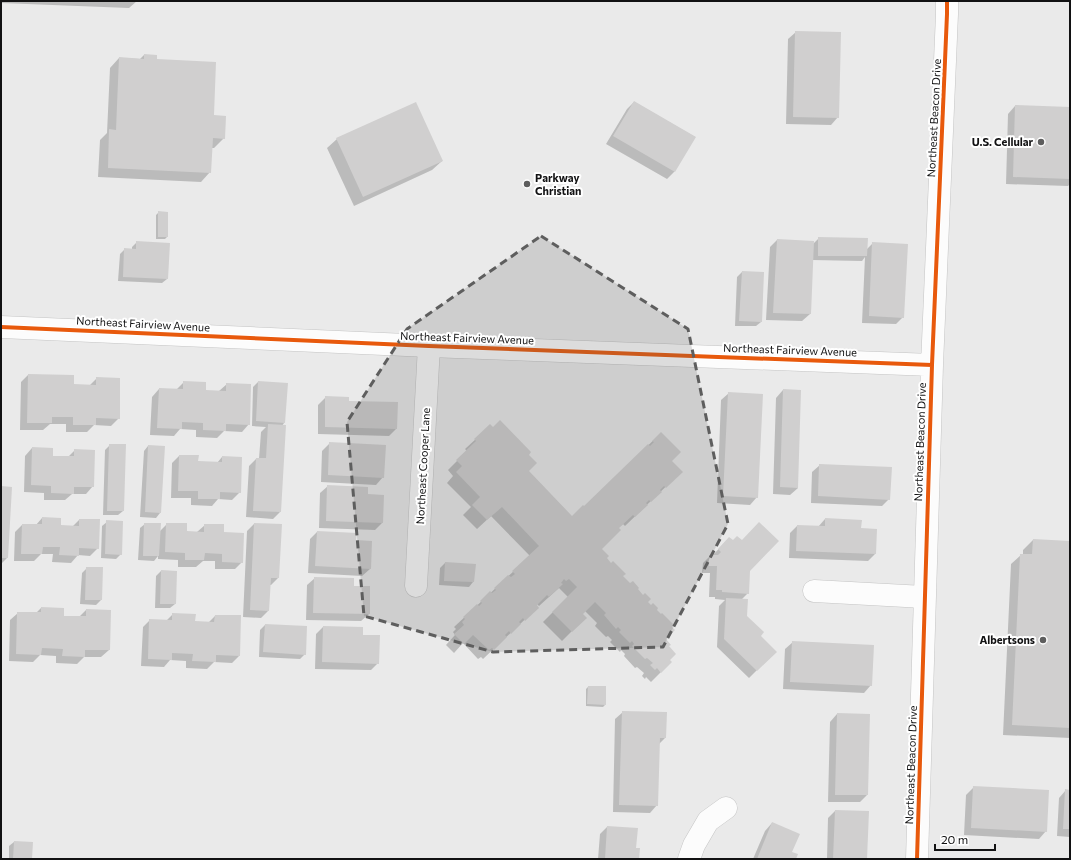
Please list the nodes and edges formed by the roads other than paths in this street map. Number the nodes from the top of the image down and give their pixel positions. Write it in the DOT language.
graph roads {
  1 [pos="947,1"];
  2 [pos="1,327"];
  3 [pos="429,346"];
  4 [pos="932,364"];
  5 [pos="416,586"];
  6 [pos="814,591"];
  7 [pos="924,597"];
  8 [pos="726,808"];
  9 [pos="689,859"];
  10 [pos="917,859"];
  1 -- 4 [label="street, Northeast Beacon Drive"];
  2 -- 3 [label="street, Northeast Fairview Avenue"];
  3 -- 4 [label="street, Northeast Fairview Avenue"];
  3 -- 5 [label="street, Northeast Cooper Lane"];
  4 -- 7 [label="street, Northeast Beacon Drive"];
  6 -- 7 [label="street"];
  7 -- 10 [label="street, Northeast Beacon Drive"];
  8 -- 9 [label="street"];
}
